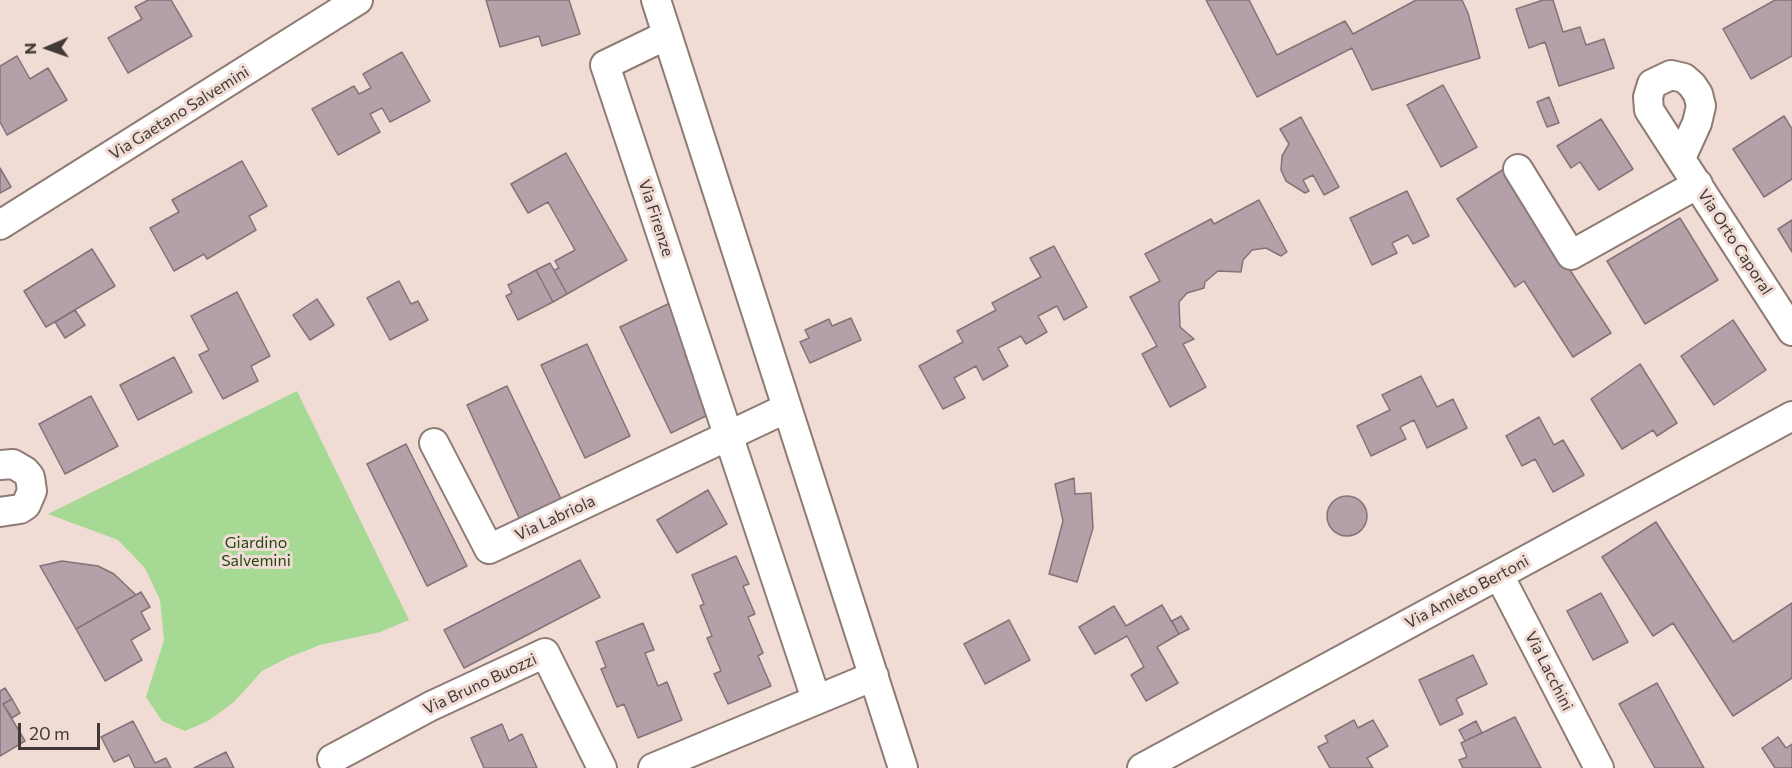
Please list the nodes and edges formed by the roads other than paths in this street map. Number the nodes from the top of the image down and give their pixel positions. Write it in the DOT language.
graph roads {
  1 [pos="358,0"];
  2 [pos="656,0"];
  3 [pos="668,35"];
  4 [pos="1681,158"];
  5 [pos="1518,170"];
  6 [pos="1698,184"];
  7 [pos="0,225"];
  8 [pos="1792,332"];
  9 [pos="787,408"];
  10 [pos="1792,416"];
  11 [pos="729,436"];
  12 [pos="434,443"];
  13 [pos="2,460"];
  14 [pos="0,512"];
  15 [pos="1499,575"];
  16 [pos="874,676"];
  17 [pos="816,699"];
  18 [pos="332,759"];
  19 [pos="602,768"];
  20 [pos="653,768"];
  21 [pos="903,768"];
  22 [pos="1142,768"];
  23 [pos="1599,768"];
  1 -- 7 [label="street, Via Gaetano Salvemini"];
  2 -- 3 [label="street"];
  3 -- 9 [label="street"];
  3 -- 11 [label="street, Via Firenze"];
  4 -- 6 [label="street, Via Orto Caporal"];
  5 -- 6 [label="street, Via Orto Caporal"];
  6 -- 8 [label="street, Via Orto Caporal"];
  9 -- 11 [label="street"];
  9 -- 16 [label="street"];
  10 -- 15 [label="street, Via Amleto Bertoni"];
  11 -- 12 [label="street, Via Labriola"];
  11 -- 17 [label="street, Via Firenze"];
  13 -- 14 [label="street"];
  15 -- 22 [label="street, Via Amleto Bertoni"];
  15 -- 23 [label="street, Via Lacchini"];
  16 -- 17 [label="street"];
  16 -- 21 [label="street"];
  17 -- 20 [label="street"];
  18 -- 19 [label="street, Via Bruno Buozzi"];
}
